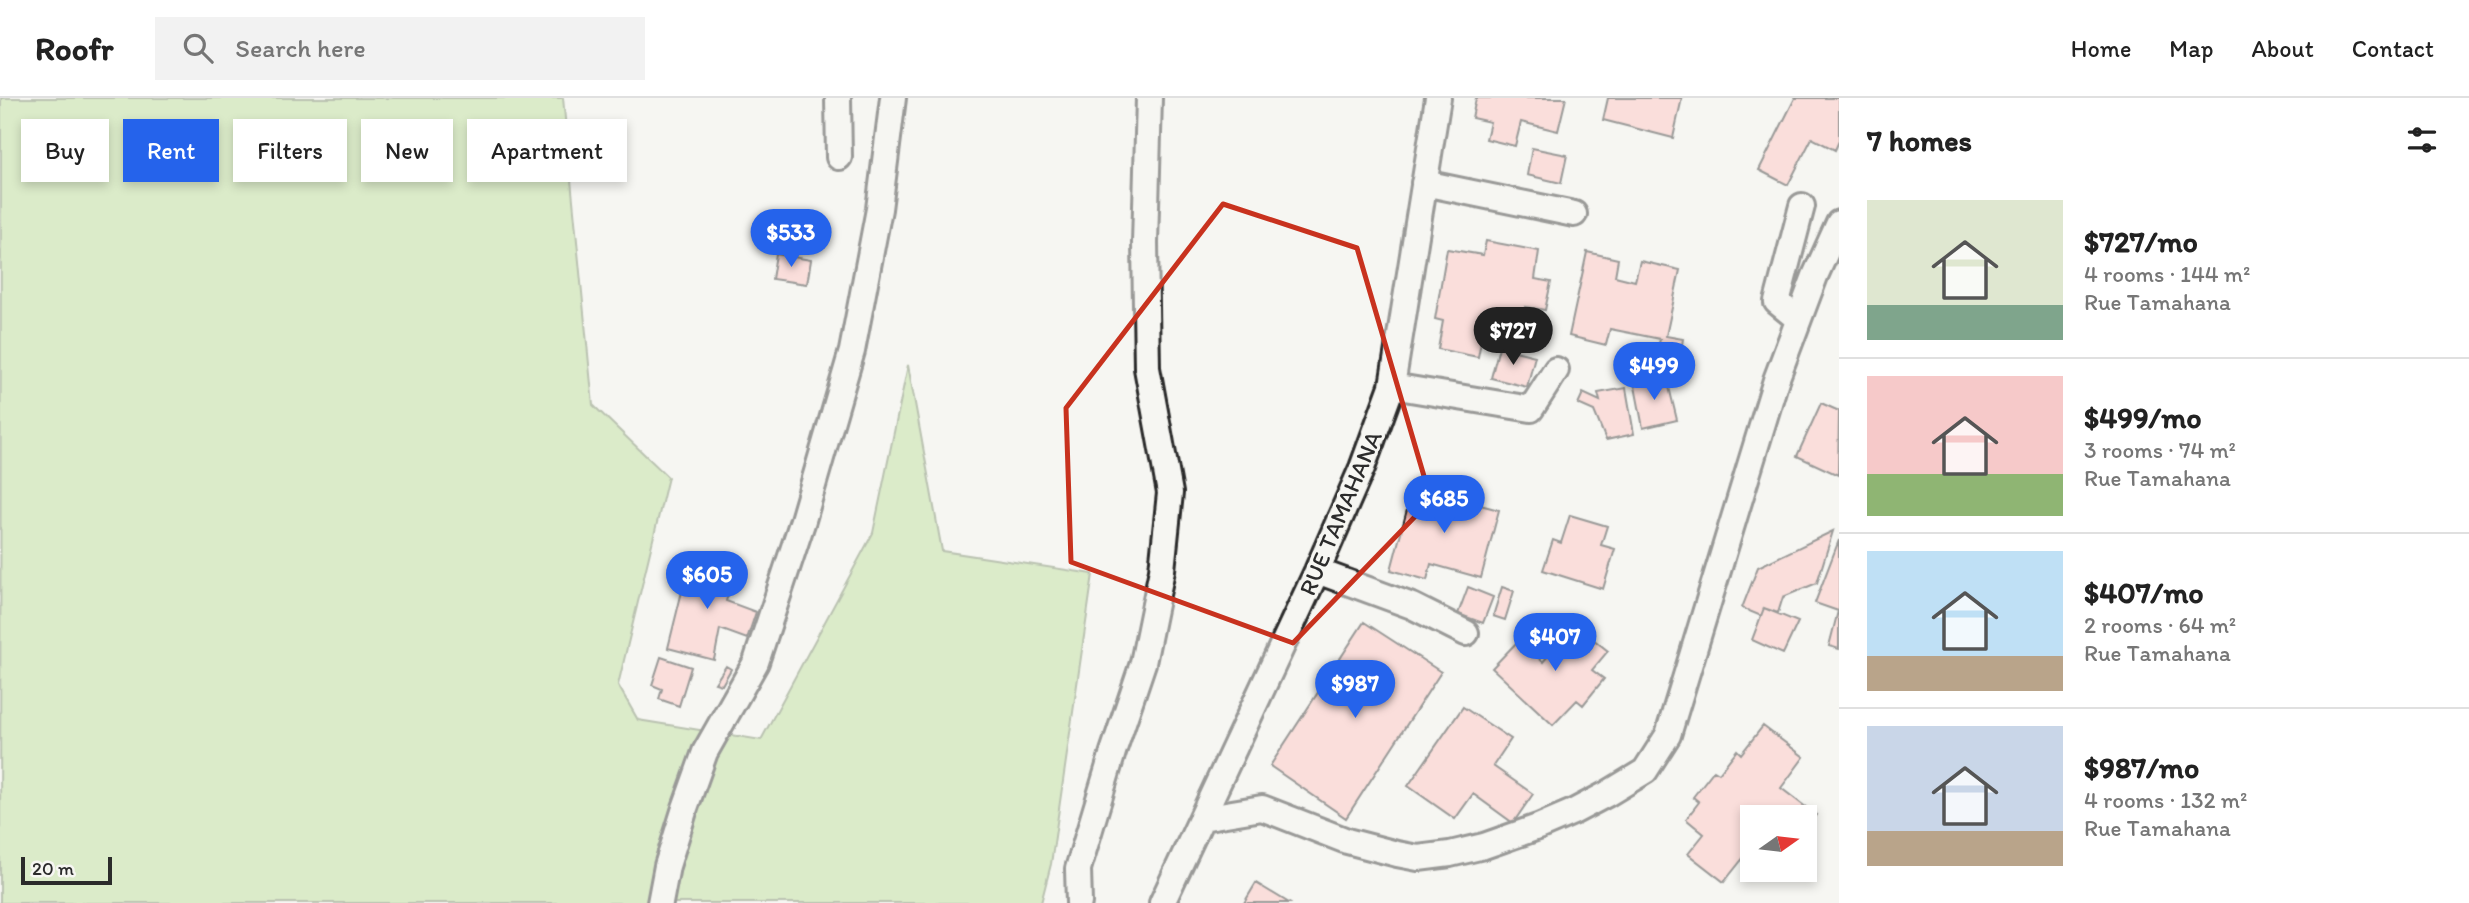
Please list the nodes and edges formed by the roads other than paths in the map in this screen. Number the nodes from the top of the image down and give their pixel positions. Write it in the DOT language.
graph roads {
  1 [pos="838,98"];
  2 [pos="893,98"];
  3 [pos="1149,98"];
  4 [pos="1438,98"];
  5 [pos="839,157"];
  6 [pos="1424,183"];
  7 [pos="1802,206"];
  8 [pos="1574,214"];
  9 [pos="1839,223"];
  10 [pos="1798,319"];
  11 [pos="1556,370"];
  12 [pos="1392,386"];
  13 [pos="1317,571"];
  14 [pos="1466,633"];
  15 [pos="1202,818"];
  16 [pos="660,903"];
  17 [pos="1079,903"];
  18 [pos="1162,903"];
  1 -- 5 [label="street"];
  2 -- 16 [label="street"];
  3 -- 17 [label="street"];
  4 -- 6 [label="street, RUE TAMAHANA"];
  6 -- 8 [label="street"];
  6 -- 12 [label="street, RUE TAMAHANA"];
  7 -- 10 [label="street"];
  9 -- 10 [label="street"];
  10 -- 15 [label="street"];
  11 -- 12 [label="street"];
  12 -- 13 [label="street, RUE TAMAHANA"];
  13 -- 14 [label="street"];
  13 -- 15 [label="street, RUE TAMAHANA"];
  15 -- 18 [label="street, RUE TAMAHANA"];
}
